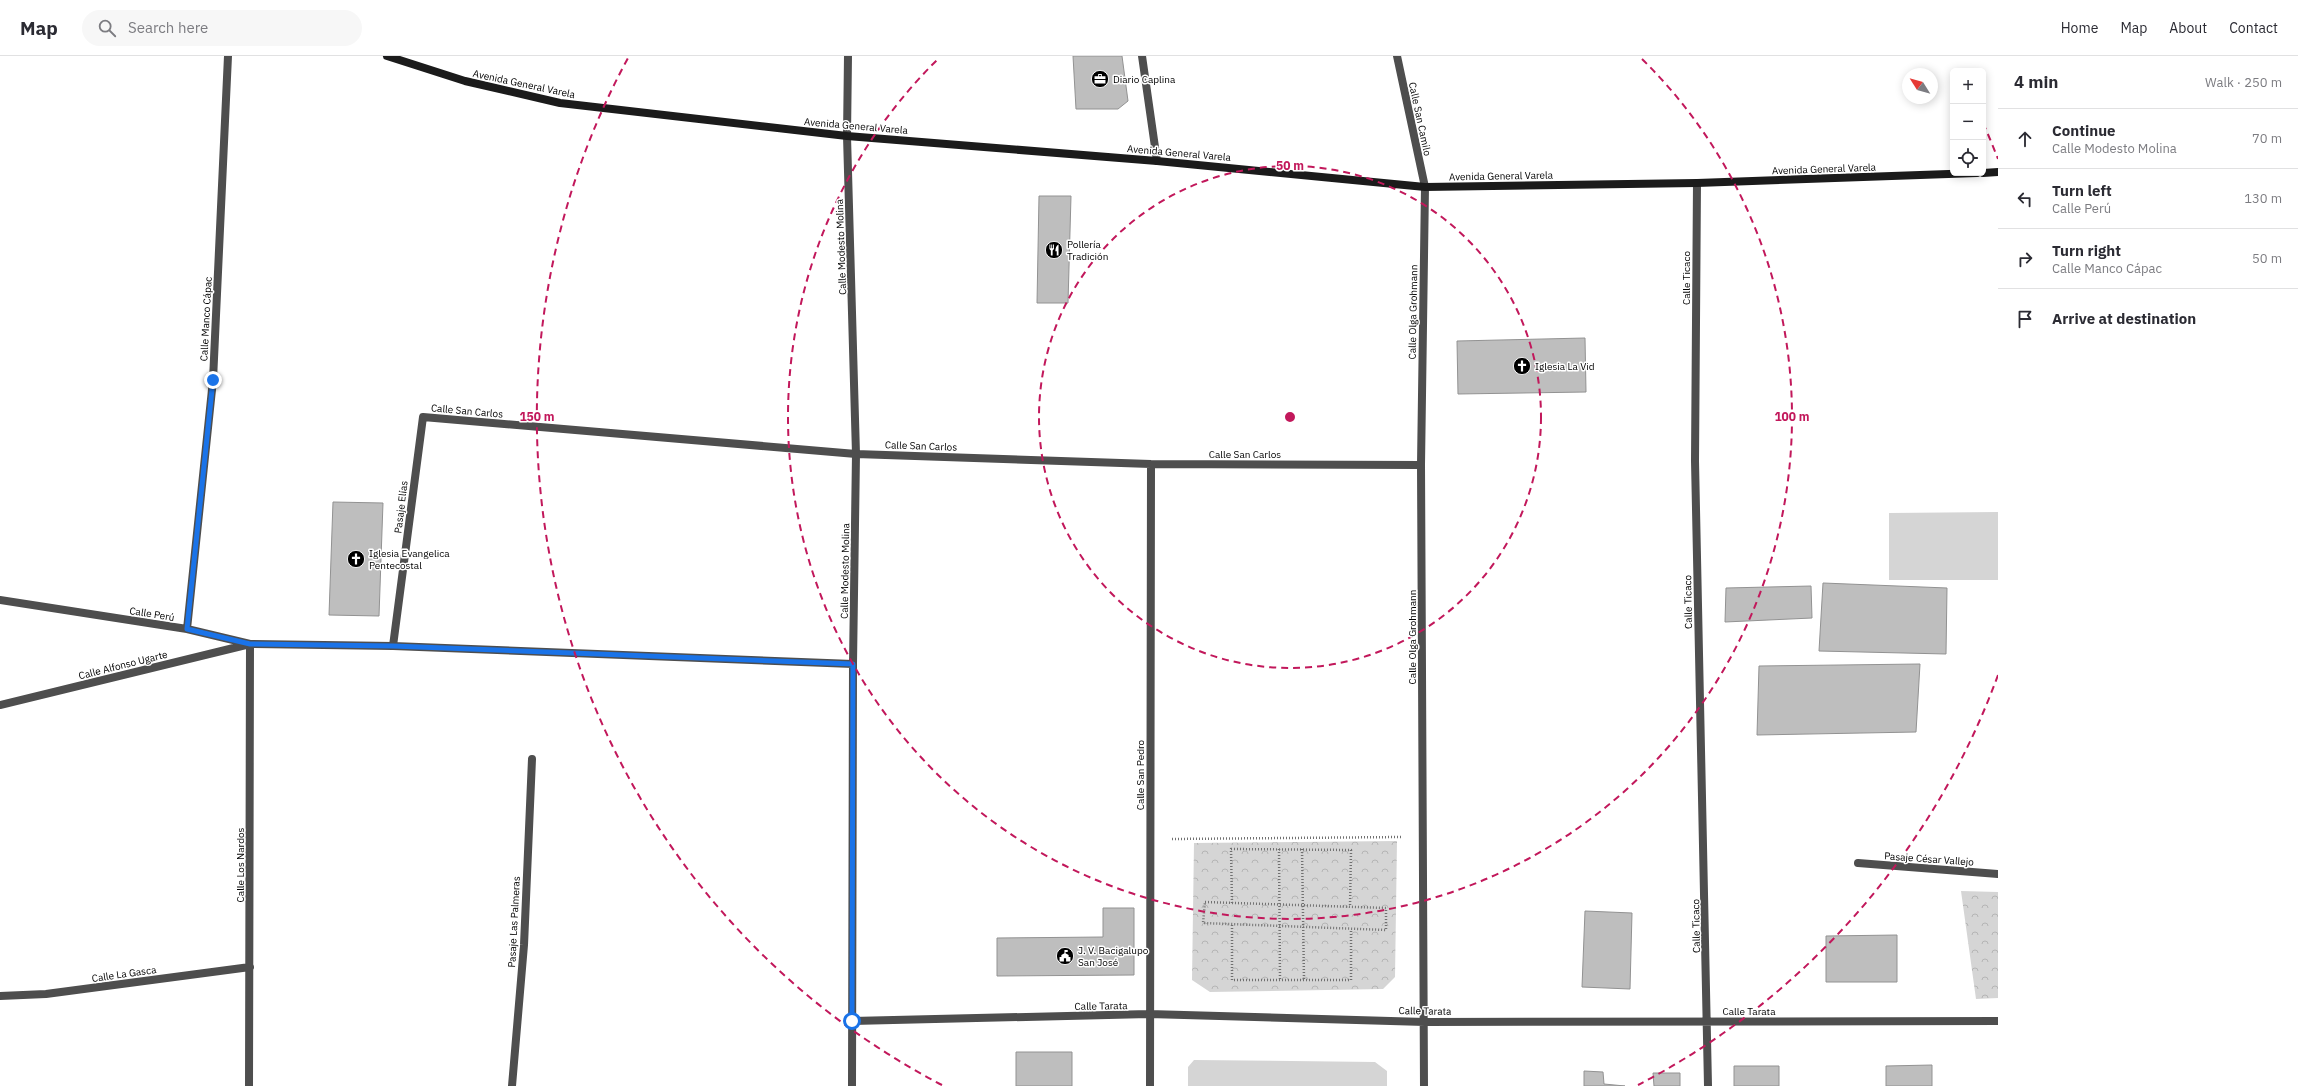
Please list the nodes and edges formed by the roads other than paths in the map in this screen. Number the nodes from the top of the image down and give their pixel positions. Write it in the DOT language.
graph roads {
  1 [pos="228,56"];
  2 [pos="387,56"];
  3 [pos="848,56"];
  4 [pos="1142,56"];
  5 [pos="1397,56"];
  6 [pos="848,136"];
  7 [pos="1157,161"];
  8 [pos="1998,172"];
  9 [pos="1986,173"];
  10 [pos="1950,174"];
  11 [pos="1697,183"];
  12 [pos="1424,187"];
  13 [pos="423,418"];
  14 [pos="856,454"];
  15 [pos="1151,464"];
  16 [pos="1421,466"];
  17 [pos="0,600"];
  18 [pos="187,629"];
  19 [pos="250,644"];
  20 [pos="393,646"];
  21 [pos="853,664"];
  22 [pos="0,705"];
  23 [pos="532,759"];
  24 [pos="1858,863"];
  25 [pos="1998,874"];
  26 [pos="250,967"];
  27 [pos="0,996"];
  28 [pos="1149,1014"];
  29 [pos="852,1021"];
  30 [pos="1708,1021"];
  31 [pos="1998,1021"];
  32 [pos="1425,1022"];
  33 [pos="249,1086"];
  34 [pos="512,1086"];
  35 [pos="852,1086"];
  36 [pos="1150,1086"];
  37 [pos="1424,1086"];
  38 [pos="1708,1086"];
  1 -- 18 [label="street, Calle Manco Cápac"];
  2 -- 6 [label="street, Avenida General Varela"];
  3 -- 6 [label="street, Calle Modesto Molina"];
  4 -- 7 [label="street"];
  5 -- 12 [label="street, Calle San Camilo"];
  6 -- 7 [label="street, Avenida General Varela"];
  6 -- 14 [label="street, Calle Modesto Molina"];
  7 -- 12 [label="street, Avenida General Varela"];
  8 -- 9 [label="street"];
  10 -- 11 [label="street, Avenida General Varela"];
  11 -- 12 [label="street, Avenida General Varela"];
  11 -- 30 [label="street, Calle Ticaco"];
  12 -- 16 [label="street, Calle Olga Grohmann"];
  13 -- 14 [label="street, Calle San Carlos"];
  13 -- 20 [label="street, Pasaje Elías"];
  14 -- 15 [label="street, Calle San Carlos"];
  14 -- 21 [label="street, Calle Modesto Molina"];
  15 -- 16 [label="street, Calle San Carlos"];
  15 -- 28 [label="street, Calle San Pedro"];
  16 -- 32 [label="street, Calle Olga Grohmann"];
  17 -- 18 [label="street, Calle Perú"];
  18 -- 19 [label="street, Calle Perú"];
  19 -- 20 [label="street, Calle Perú"];
  19 -- 22 [label="street, Calle Alfonso Ugarte"];
  19 -- 26 [label="street, Calle Los Nardos"];
  20 -- 21 [label="street, Calle Perú"];
  21 -- 29 [label="street, Calle Modesto Molina"];
  23 -- 34 [label="street, Pasaje Las Palmeras"];
  24 -- 25 [label="street, Pasaje César Vallejo"];
  26 -- 27 [label="street, Calle La Gasca"];
  26 -- 33 [label="street, Calle Los Nardos"];
  28 -- 29 [label="street, Calle Tarata"];
  28 -- 32 [label="street, Calle Tarata"];
  28 -- 36 [label="street, Calle San Pedro"];
  29 -- 35 [label="street, Calle Modesto Molina"];
  30 -- 31 [label="street, Calle Tarata"];
  30 -- 32 [label="street, Calle Tarata"];
  30 -- 38 [label="street, Calle Ticaco"];
  32 -- 37 [label="street, Calle Olga Grohmann"];
}
